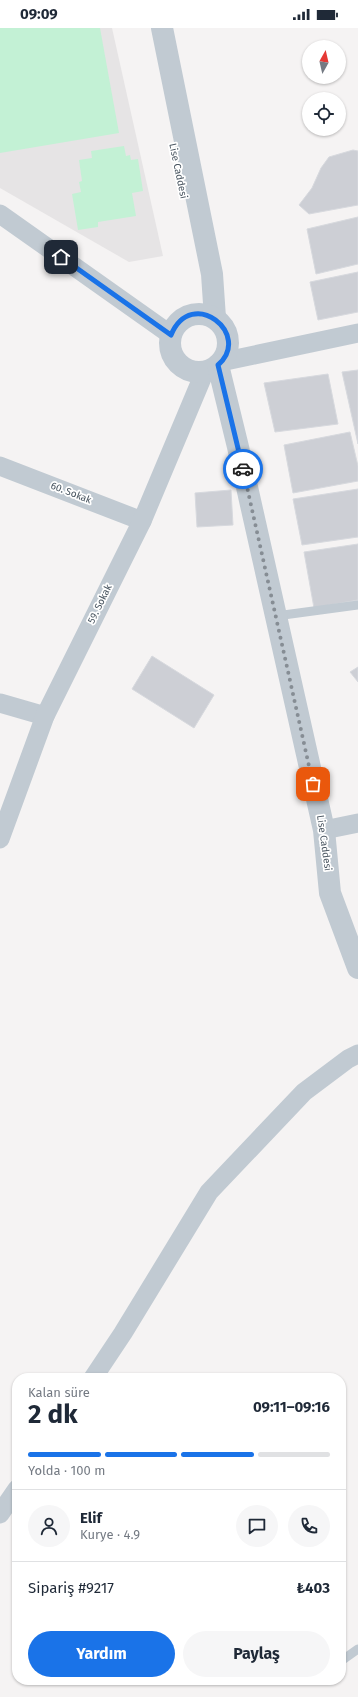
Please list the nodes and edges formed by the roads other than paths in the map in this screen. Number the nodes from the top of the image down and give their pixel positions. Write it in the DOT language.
graph roads {
  1 [pos="149,28"];
  2 [pos="162,28"];
  3 [pos="0,214"];
  4 [pos="209,316"];
  5 [pos="358,333"];
  6 [pos="171,335"];
  7 [pos="215,366"];
  8 [pos="0,466"];
  9 [pos="142,521"];
  10 [pos="358,605"];
  11 [pos="276,616"];
  12 [pos="0,703"];
  13 [pos="45,716"];
  14 [pos="358,823"];
  15 [pos="324,830"];
  16 [pos="0,839"];
  17 [pos="358,968"];
  18 [pos="358,1054"];
  19 [pos="96,1373"];
  20 [pos="12,1496"];
  21 [pos="0,1514"];
  22 [pos="358,1649"];
  23 [pos="346,1657"];
  1 -- 4 [label="street, Lise Caddesi"];
  2 -- 4 [label="street"];
  3 -- 6 [label="street"];
  4 -- 6 [label="street"];
  4 -- 7 [label="street"];
  5 -- 7 [label="street"];
  6 -- 7 [label="street"];
  7 -- 9 [label="street, 59. Sokak"];
  7 -- 11 [label="street, Lise Caddesi"];
  8 -- 9 [label="street, 60. Sokak"];
  9 -- 13 [label="street, 59. Sokak"];
  10 -- 11 [label="lane"];
  11 -- 15 [label="street, Lise Caddesi"];
  12 -- 13 [label="street"];
  13 -- 16 [label="street, 59. Sokak"];
  14 -- 15 [label="street"];
  15 -- 17 [label="street, Lise Caddesi"];
  18 -- 19 [label="street"];
  20 -- 21 [label="street"];
  22 -- 23 [label="lane"];
}
